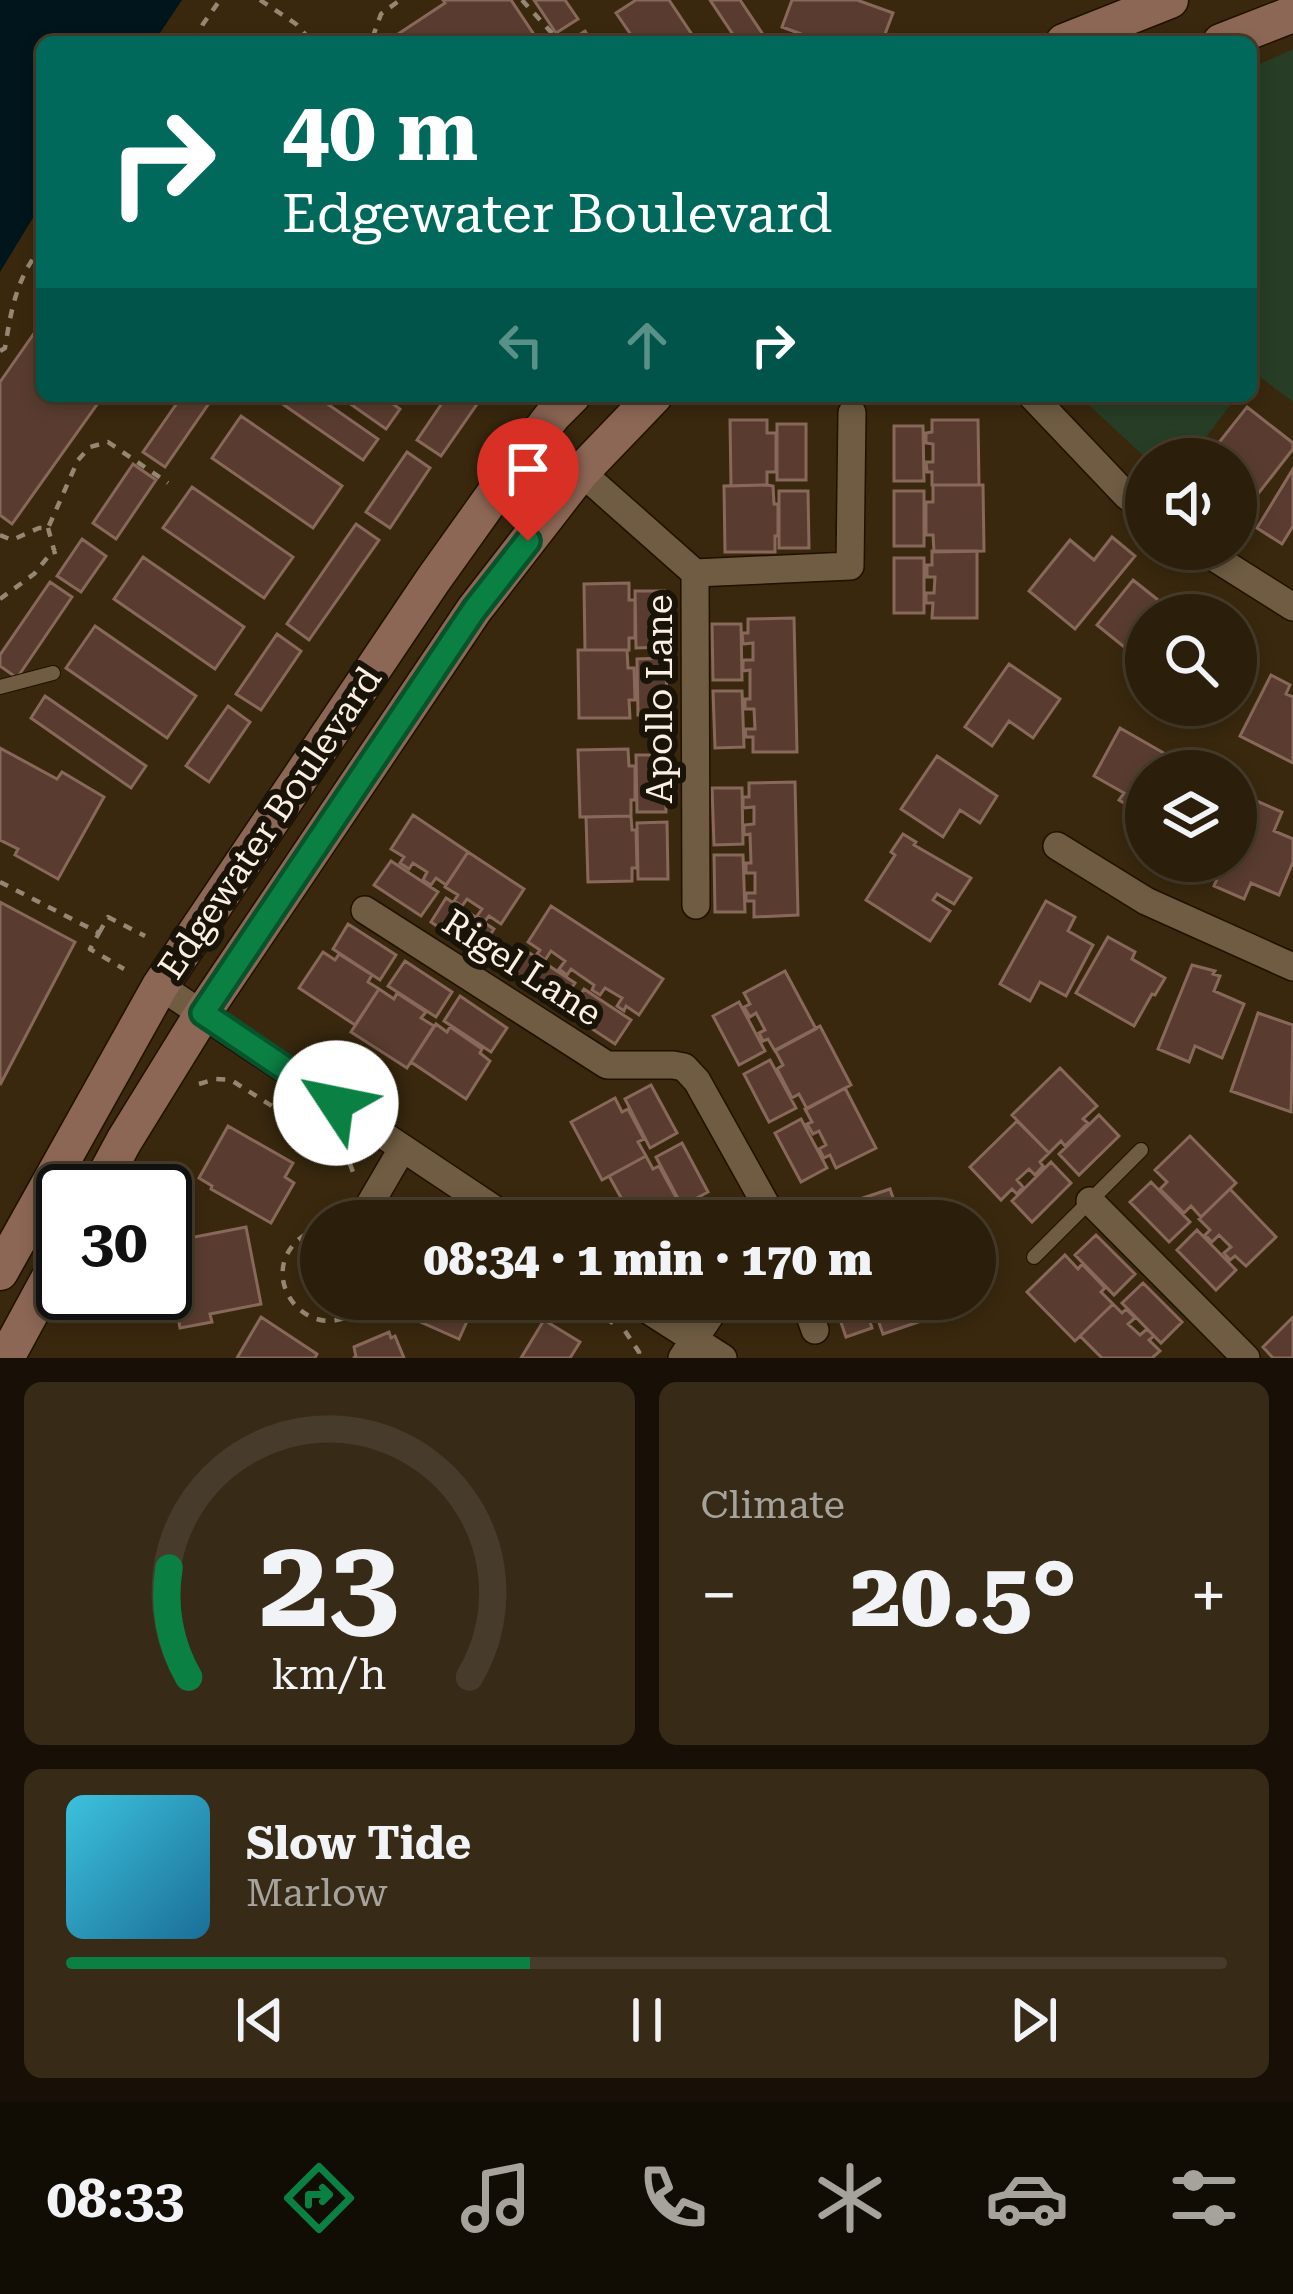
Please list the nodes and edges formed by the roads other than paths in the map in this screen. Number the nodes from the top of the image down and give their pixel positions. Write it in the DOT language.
graph roads {
  1 [pos="1171,0"];
  2 [pos="1293,14"];
  3 [pos="1079,36"];
  4 [pos="1236,36"];
  5 [pos="566,402"];
  6 [pos="648,402"];
  7 [pos="1038,402"];
  8 [pos="852,413"];
  9 [pos="581,472"];
  10 [pos="1125,495"];
  11 [pos="1234,570"];
  12 [pos="695,573"];
  13 [pos="1293,607"];
  14 [pos="53,673"];
  15 [pos="0,687"];
  16 [pos="1058,846"];
  17 [pos="696,904"];
  18 [pos="364,910"];
  19 [pos="1293,968"];
  20 [pos="160,986"];
  21 [pos="203,1013"];
  22 [pos="402,1149"];
  23 [pos="1141,1150"];
  24 [pos="112,1164"];
  25 [pos="372,1200"];
  26 [pos="480,1200"];
  27 [pos="764,1200"];
  28 [pos="1090,1201"];
  29 [pos="1034,1257"];
  30 [pos="0,1272"];
  31 [pos="36,1303"];
  32 [pos="655,1320"];
  33 [pos="707,1320"];
  34 [pos="811,1320"];
  35 [pos="815,1330"];
  36 [pos="688,1349"];
  37 [pos="6,1358"];
  38 [pos="723,1358"];
  39 [pos="1246,1358"];
  1 -- 3 [label="main road"];
  2 -- 4 [label="main road"];
  5 -- 20 [label="main road, Edgewater Boulevard"];
  6 -- 9 [label="main road, Edgewater Boulevard"];
  7 -- 10 [label="street"];
  8 -- 12 [label="street"];
  9 -- 12 [label="street, Apollo Lane"];
  9 -- 21 [label="main road, Edgewater Boulevard"];
  11 -- 13 [label="street"];
  12 -- 17 [label="street, Apollo Lane"];
  14 -- 15 [label="lane"];
  16 -- 19 [label="street"];
  18 -- 27 [label="street, Rigel Lane"];
  20 -- 21 [label="street"];
  20 -- 30 [label="main road, Edgewater Boulevard"];
  21 -- 22 [label="street"];
  21 -- 24 [label="main road, Edgewater Boulevard"];
  22 -- 25 [label="street"];
  22 -- 26 [label="street"];
  23 -- 28 [label="lane"];
  28 -- 29 [label="lane"];
  28 -- 39 [label="street"];
  31 -- 37 [label="main road"];
  32 -- 36 [label="street"];
  33 -- 36 [label="street"];
  34 -- 35 [label="street"];
  36 -- 38 [label="street"];
}
